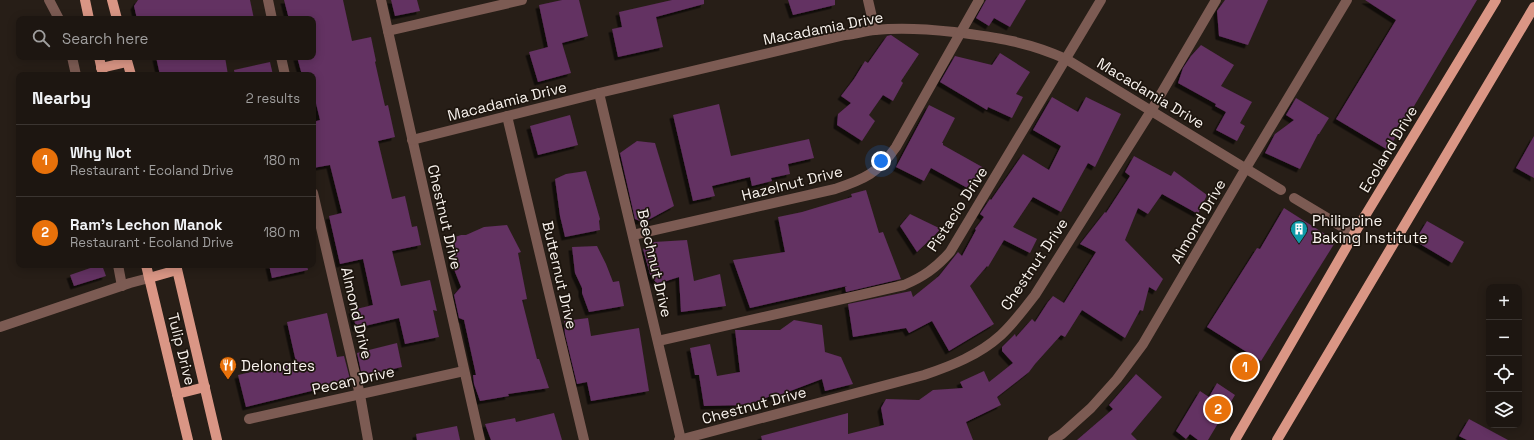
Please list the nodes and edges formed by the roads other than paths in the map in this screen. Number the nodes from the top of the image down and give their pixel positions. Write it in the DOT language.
graph roads {
  1 [pos="49,0"];
  2 [pos="85,0"];
  3 [pos="112,0"];
  4 [pos="268,0"];
  5 [pos="381,0"];
  6 [pos="522,0"];
  7 [pos="868,0"];
  8 [pos="980,0"];
  9 [pos="1101,0"];
  10 [pos="1216,0"];
  11 [pos="1347,0"];
  12 [pos="1496,0"];
  13 [pos="1534,7"];
  14 [pos="57,16"];
  15 [pos="89,16"];
  16 [pos="116,16"];
  17 [pos="271,16"];
  18 [pos="875,30"];
  19 [pos="388,31"];
  20 [pos="962,33"];
  21 [pos="1066,59"];
  22 [pos="73,60"];
  23 [pos="100,60"];
  24 [pos="127,60"];
  25 [pos="282,60"];
  26 [pos="75,72"];
  27 [pos="102,72"];
  28 [pos="130,72"];
  29 [pos="284,72"];
  30 [pos="600,94"];
  31 [pos="1151,110"];
  32 [pos="507,116"];
  33 [pos="412,140"];
  34 [pos="1246,168"];
  35 [pos="1282,190"];
  36 [pos="1294,198"];
  37 [pos="316,206"];
  38 [pos="1354,234"];
  39 [pos="633,235"];
  40 [pos="119,268"];
  41 [pos="147,268"];
  42 [pos="174,268"];
  43 [pos="176,268"];
  44 [pos="149,278"];
  45 [pos="122,286"];
  46 [pos="0,327"];
  47 [pos="658,341"];
  48 [pos="464,371"];
  49 [pos="205,387"];
  50 [pos="177,394"];
  51 [pos="360,395"];
  52 [pos="249,419"];
  53 [pos="188,440"];
  54 [pos="217,440"];
  55 [pos="368,440"];
  56 [pos="480,440"];
  57 [pos="584,440"];
  58 [pos="681,440"];
  59 [pos="1053,440"];
  60 [pos="1235,440"];
  61 [pos="1277,440"];
  1 -- 14 [label="street"];
  2 -- 15 [label="main road"];
  3 -- 16 [label="main road"];
  4 -- 17 [label="street"];
  5 -- 19 [label="street, Chestnut Drive"];
  6 -- 19 [label="street"];
  7 -- 18 [label="street"];
  8 -- 20 [label="street, Hazelnut Drive"];
  9 -- 21 [label="street, Pistacio Drive"];
  10 -- 31 [label="street, Chestnut Drive"];
  11 -- 34 [label="street, Almond Drive"];
  12 -- 38 [label="main road, Ecoland Drive"];
  13 -- 61 [label="main road"];
  18 -- 20 [label="street, Macadamia Drive"];
  18 -- 30 [label="street, Macadamia Drive"];
  19 -- 33 [label="street, Chestnut Drive"];
  20 -- 21 [label="street, Macadamia Drive"];
  20 -- 39 [label="street, Hazelnut Drive"];
  21 -- 31 [label="street, Macadamia Drive"];
  21 -- 47 [label="street, Pistacio Drive"];
  22 -- 26 [label="street"];
  23 -- 27 [label="main road"];
  24 -- 27 [label="main road"];
  24 -- 28 [label="main road"];
  25 -- 29 [label="street"];
  30 -- 32 [label="street, Macadamia Drive"];
  30 -- 39 [label="street, Beechnut Drive"];
  31 -- 34 [label="street, Macadamia Drive"];
  31 -- 58 [label="street, Chestnut Drive"];
  32 -- 33 [label="street, Macadamia Drive"];
  32 -- 57 [label="street, Butternut Drive"];
  33 -- 48 [label="street, Chestnut Drive"];
  34 -- 35 [label="street, Macadamia Drive"];
  34 -- 59 [label="street, Almond Drive"];
  36 -- 38 [label="street"];
  37 -- 51 [label="street, Almond Drive"];
  38 -- 60 [label="main road, Ecoland Drive"];
  39 -- 47 [label="street, Beechnut Drive"];
  40 -- 45 [label="street"];
  41 -- 44 [label="main road, Tulip Drive"];
  42 -- 44 [label="main road"];
  43 -- 49 [label="main road, Tulip Drive"];
  44 -- 45 [label="street"];
  44 -- 50 [label="main road, Tulip Drive"];
  45 -- 46 [label="street"];
  47 -- 58 [label="street, Beechnut Drive"];
  48 -- 51 [label="street, Pecan Drive"];
  48 -- 56 [label="street, Chestnut Drive"];
  49 -- 50 [label="main road"];
  49 -- 54 [label="main road, Tulip Drive"];
  50 -- 53 [label="main road, Tulip Drive"];
  51 -- 52 [label="street, Pecan Drive"];
  51 -- 55 [label="street, Almond Drive"];
}
